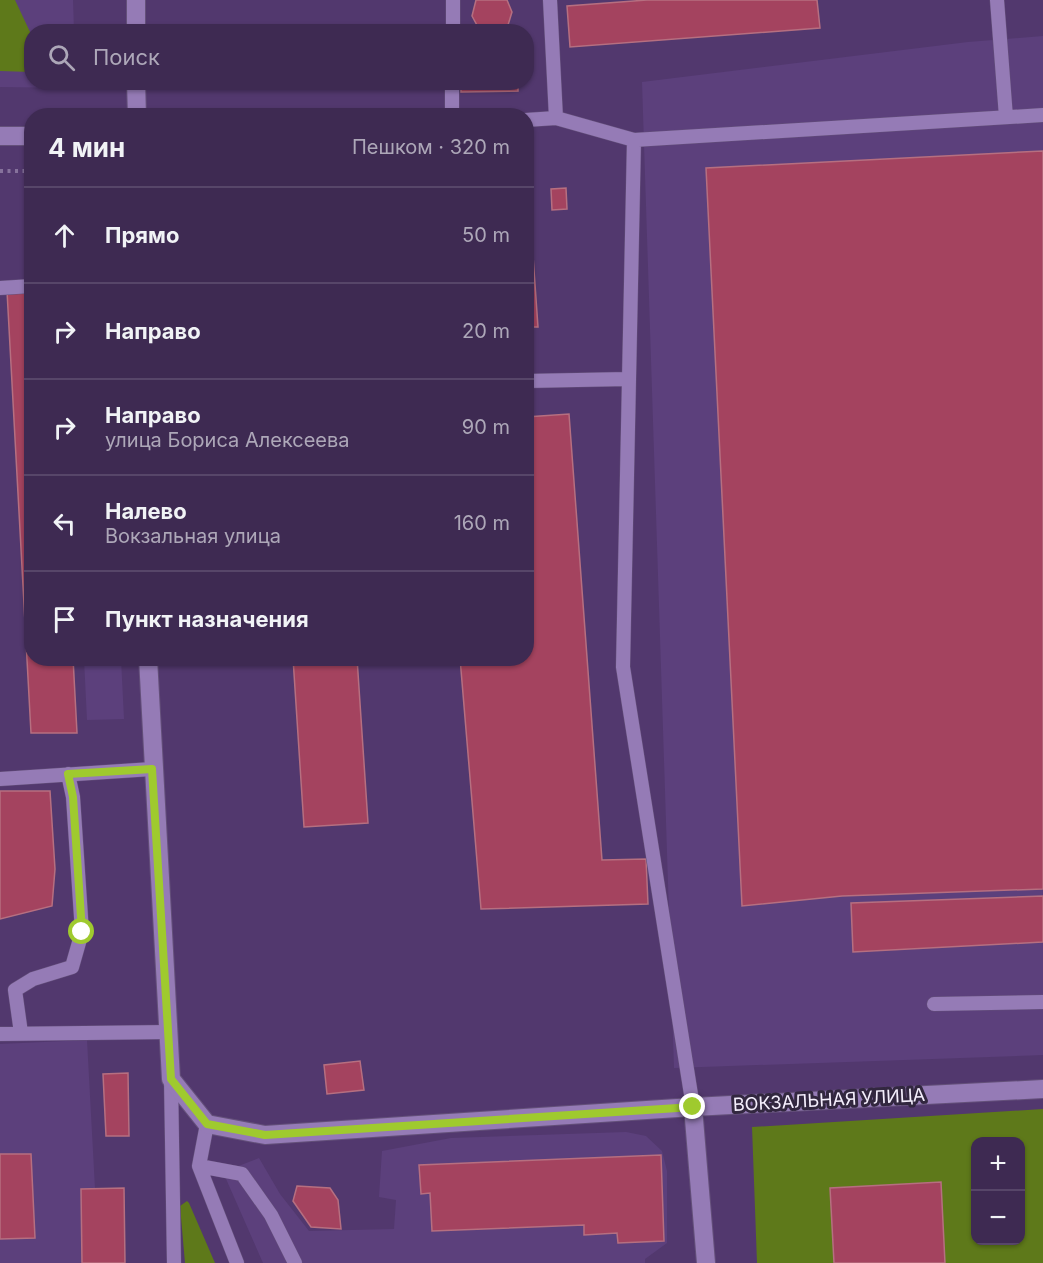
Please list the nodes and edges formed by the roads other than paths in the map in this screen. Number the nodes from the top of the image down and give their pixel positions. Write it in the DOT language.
graph roads {
  1 [pos="136,0"];
  2 [pos="453,0"];
  3 [pos="550,0"];
  4 [pos="997,0"];
  5 [pos="136,24"];
  6 [pos="453,24"];
  7 [pos="136,90"];
  8 [pos="452,90"];
  9 [pos="136,108"];
  10 [pos="452,108"];
  11 [pos="1043,115"];
  12 [pos="1006,117"];
  13 [pos="556,118"];
  14 [pos="534,119"];
  15 [pos="0,136"];
  16 [pos="24,136"];
  17 [pos="634,140"];
  18 [pos="24,286"];
  19 [pos="0,288"];
  20 [pos="628,379"];
  21 [pos="534,381"];
  22 [pos="148,666"];
  23 [pos="152,769"];
  24 [pos="68,774"];
  25 [pos="0,779"];
  26 [pos="1043,1002"];
  27 [pos="934,1004"];
  28 [pos="169,1032"];
  29 [pos="0,1034"];
  30 [pos="21,1034"];
  31 [pos="171,1079"];
  32 [pos="1043,1089"];
  33 [pos="693,1107"];
  34 [pos="207,1124"];
  35 [pos="199,1166"];
  36 [pos="174,1263"];
  37 [pos="237,1263"];
  38 [pos="295,1263"];
  39 [pos="706,1263"];
  1 -- 5 [label="main road"];
  2 -- 6 [label="lane"];
  3 -- 13 [label="lane"];
  4 -- 12 [label="lane"];
  7 -- 9 [label="main road"];
  8 -- 10 [label="lane"];
  11 -- 12 [label="lane"];
  12 -- 17 [label="lane"];
  13 -- 14 [label="lane"];
  13 -- 17 [label="lane"];
  15 -- 16 [label="main road"];
  17 -- 20 [label="lane"];
  18 -- 19 [label="lane"];
  20 -- 21 [label="lane"];
  20 -- 33 [label="lane"];
  22 -- 23 [label="main road"];
  23 -- 24 [label="lane"];
  23 -- 28 [label="main road"];
  24 -- 25 [label="lane"];
  24 -- 30 [label="lane"];
  26 -- 27 [label="lane"];
  28 -- 30 [label="lane"];
  28 -- 31 [label="main road"];
  29 -- 30 [label="lane"];
  31 -- 34 [label="main road"];
  31 -- 36 [label="lane"];
  32 -- 33 [label="main road, ВОКЗАЛЬНАЯ УЛИЦА"];
  33 -- 34 [label="main road, ВОКЗАЛЬНАЯ УЛИЦА"];
  33 -- 39 [label="main road"];
  34 -- 35 [label="lane"];
  35 -- 37 [label="lane"];
  35 -- 38 [label="lane"];
}
